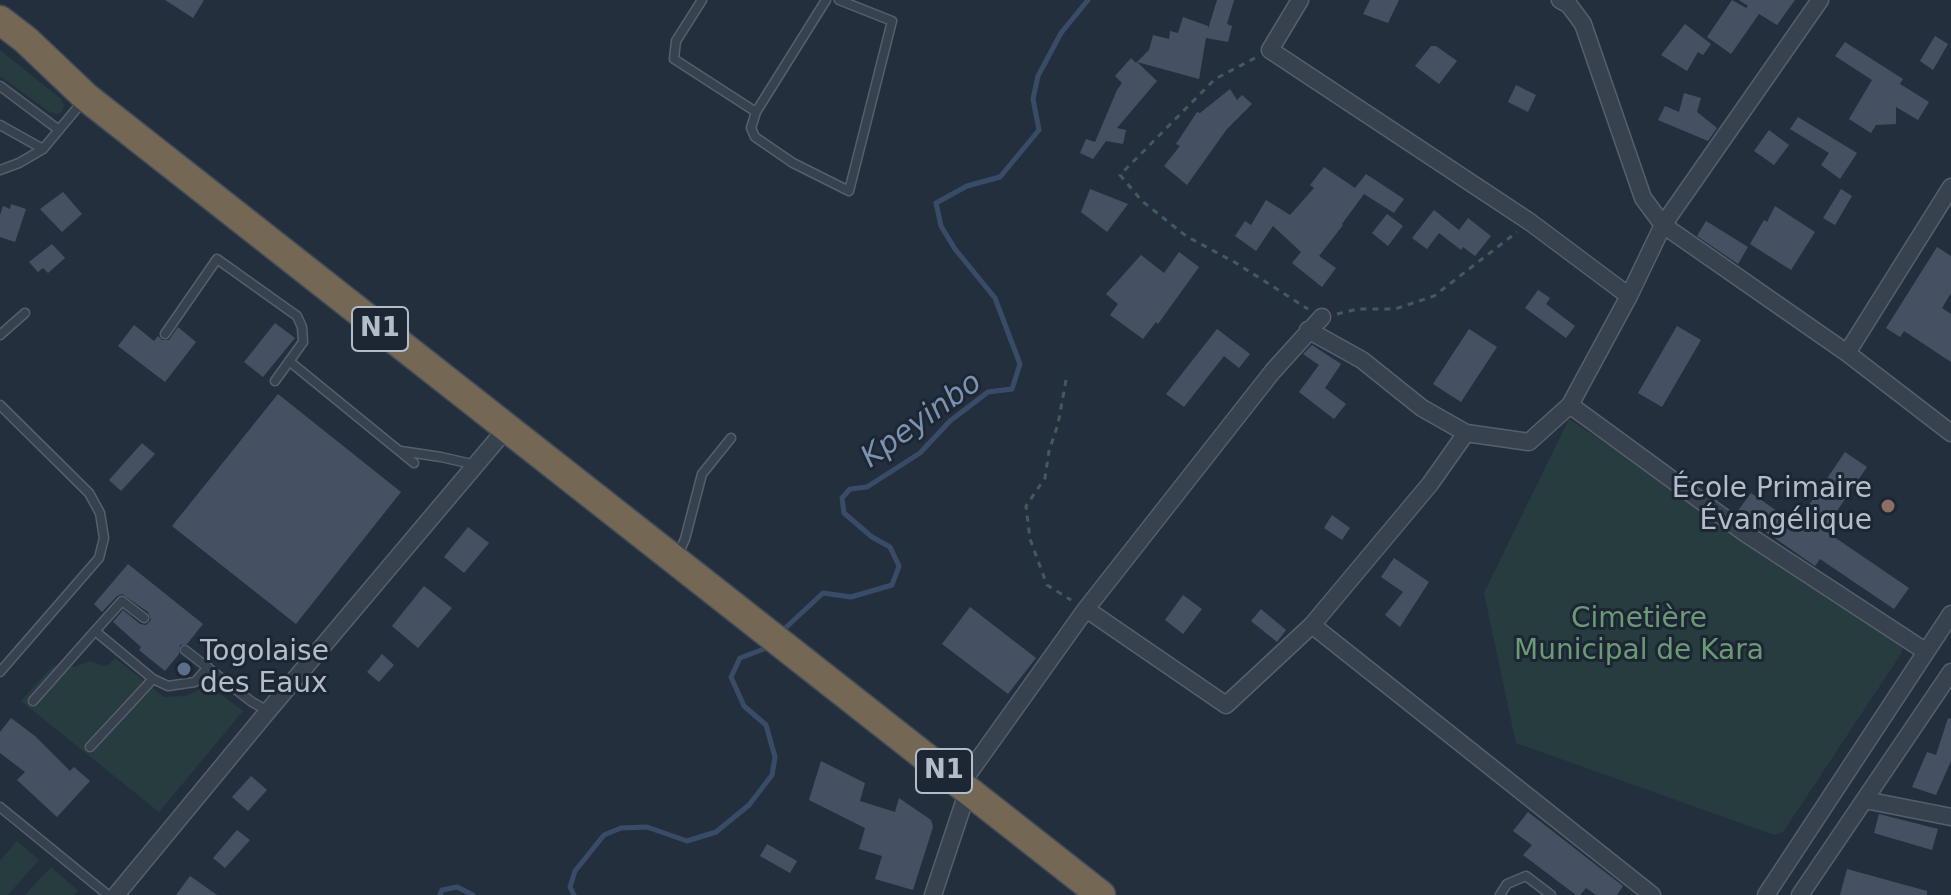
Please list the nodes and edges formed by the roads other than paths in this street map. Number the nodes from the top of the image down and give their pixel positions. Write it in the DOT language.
graph roads {
  1 [pos="702,0"];
  2 [pos="826,0"];
  3 [pos="839,0"];
  4 [pos="1300,0"];
  5 [pos="1560,0"];
  6 [pos="1820,0"];
  7 [pos="0,20"];
  8 [pos="0,86"];
  9 [pos="86,97"];
  10 [pos="756,112"];
  11 [pos="0,125"];
  12 [pos="59,130"];
  13 [pos="43,149"];
  14 [pos="0,170"];
  15 [pos="1951,187"];
  16 [pos="1663,225"];
  17 [pos="1629,296"];
  18 [pos="25,313"];
  19 [pos="1322,317"];
  20 [pos="1308,330"];
  21 [pos="165,334"];
  22 [pos="0,335"];
  23 [pos="1847,353"];
  24 [pos="289,361"];
  25 [pos="275,381"];
  26 [pos="0,405"];
  27 [pos="1570,405"];
  28 [pos="506,429"];
  29 [pos="1466,433"];
  30 [pos="1951,433"];
  31 [pos="731,438"];
  32 [pos="400,451"];
  33 [pos="414,463"];
  34 [pos="476,465"];
  35 [pos="675,562"];
  36 [pos="1086,609"];
  37 [pos="1951,614"];
  38 [pos="144,618"];
  39 [pos="1312,625"];
  40 [pos="95,631"];
  41 [pos="185,650"];
  42 [pos="1925,651"];
  43 [pos="208,667"];
  44 [pos="0,672"];
  45 [pos="1951,672"];
  46 [pos="153,679"];
  47 [pos="33,701"];
  48 [pos="268,711"];
  49 [pos="90,747"];
  50 [pos="964,787"];
  51 [pos="1865,800"];
  52 [pos="0,807"];
  53 [pos="1951,817"];
  54 [pos="108,895"];
  55 [pos="116,895"];
  56 [pos="933,895"];
  57 [pos="1101,895"];
  58 [pos="1500,895"];
  59 [pos="1551,895"];
  60 [pos="1652,895"];
  61 [pos="1766,895"];
  62 [pos="1800,895"];
  1 -- 10 [label="lane"];
  2 -- 10 [label="lane"];
  3 -- 10 [label="lane"];
  4 -- 17 [label="street"];
  5 -- 16 [label="street"];
  6 -- 16 [label="street"];
  7 -- 9 [label="highway, N1"];
  8 -- 12 [label="lane"];
  9 -- 12 [label="lane"];
  9 -- 28 [label="highway, N1"];
  11 -- 13 [label="lane"];
  12 -- 13 [label="lane"];
  13 -- 14 [label="lane"];
  15 -- 23 [label="street"];
  16 -- 17 [label="street"];
  16 -- 23 [label="street"];
  17 -- 27 [label="street"];
  18 -- 22 [label="lane"];
  19 -- 20 [label="street"];
  20 -- 29 [label="street"];
  20 -- 36 [label="street"];
  21 -- 24 [label="lane"];
  23 -- 30 [label="street"];
  24 -- 25 [label="lane"];
  24 -- 32 [label="lane"];
  26 -- 44 [label="lane"];
  27 -- 29 [label="street"];
  27 -- 42 [label="street"];
  28 -- 34 [label="street"];
  28 -- 35 [label="highway, N1"];
  29 -- 39 [label="street"];
  31 -- 35 [label="lane"];
  32 -- 33 [label="lane"];
  32 -- 34 [label="lane"];
  34 -- 48 [label="street"];
  35 -- 50 [label="highway, N1"];
  36 -- 39 [label="street"];
  36 -- 50 [label="street"];
  37 -- 42 [label="street"];
  38 -- 40 [label="lane"];
  39 -- 60 [label="street"];
  40 -- 46 [label="lane"];
  40 -- 47 [label="lane"];
  41 -- 43 [label="lane"];
  42 -- 61 [label="street"];
  43 -- 46 [label="lane"];
  43 -- 48 [label="lane"];
  45 -- 51 [label="street"];
  46 -- 49 [label="lane"];
  48 -- 55 [label="street"];
  50 -- 56 [label="street"];
  50 -- 57 [label="highway, N1"];
  51 -- 53 [label="street"];
  51 -- 62 [label="street"];
  52 -- 54 [label="lane"];
  58 -- 59 [label="lane"];
}
